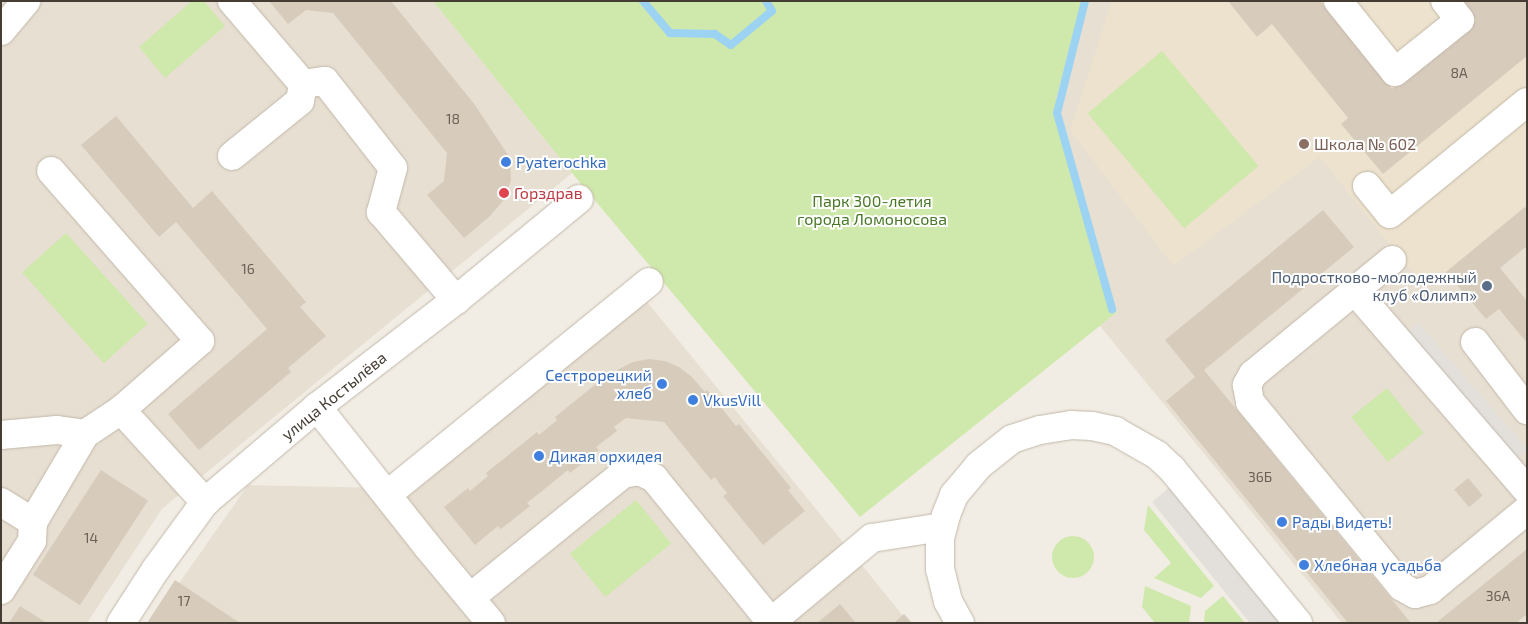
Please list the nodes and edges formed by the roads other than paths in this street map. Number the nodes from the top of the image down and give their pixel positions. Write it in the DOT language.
graph roads {
  1 [pos="26,1"];
  2 [pos="232,1"];
  3 [pos="1338,1"];
  4 [pos="1445,1"];
  5 [pos="1,31"];
  6 [pos="303,84"];
  7 [pos="1527,102"];
  8 [pos="232,156"];
  9 [pos="51,171"];
  10 [pos="1367,186"];
  11 [pos="579,199"];
  12 [pos="1392,260"];
  13 [pos="649,282"];
  14 [pos="1356,291"];
  15 [pos="456,300"];
  16 [pos="1475,342"];
  17 [pos="317,407"];
  18 [pos="121,410"];
  19 [pos="1527,410"];
  20 [pos="85,434"];
  21 [pos="1,435"];
  22 [pos="1527,490"];
  23 [pos="388,494"];
  24 [pos="1,502"];
  25 [pos="205,502"];
  26 [pos="1527,510"];
  27 [pos="33,522"];
  28 [pos="942,527"];
  29 [pos="1,590"];
  30 [pos="470,598"];
  31 [pos="121,623"];
  32 [pos="491,623"];
  33 [pos="771,623"];
  34 [pos="960,623"];
  35 [pos="1298,623"];
  1 -- 5 [label="street"];
  2 -- 6 [label="street"];
  3 -- 4 [label="street"];
  6 -- 8 [label="street"];
  6 -- 15 [label="street"];
  7 -- 10 [label="street"];
  9 -- 18 [label="street"];
  11 -- 15 [label="street, улица Костылёва"];
  12 -- 14 [label="street"];
  13 -- 23 [label="street"];
  14 -- 22 [label="street"];
  14 -- 26 [label="street"];
  15 -- 17 [label="street, улица Костылёва"];
  16 -- 19 [label="street"];
  17 -- 23 [label="street"];
  17 -- 25 [label="street, улица Костылёва"];
  18 -- 20 [label="street"];
  18 -- 25 [label="street"];
  20 -- 21 [label="street"];
  20 -- 27 [label="street"];
  23 -- 30 [label="street"];
  24 -- 27 [label="street"];
  25 -- 31 [label="street, улица Костылёва"];
  27 -- 29 [label="street"];
  28 -- 33 [label="street"];
  28 -- 34 [label="street"];
  28 -- 35 [label="street"];
  30 -- 32 [label="street"];
  30 -- 33 [label="street"];
}
